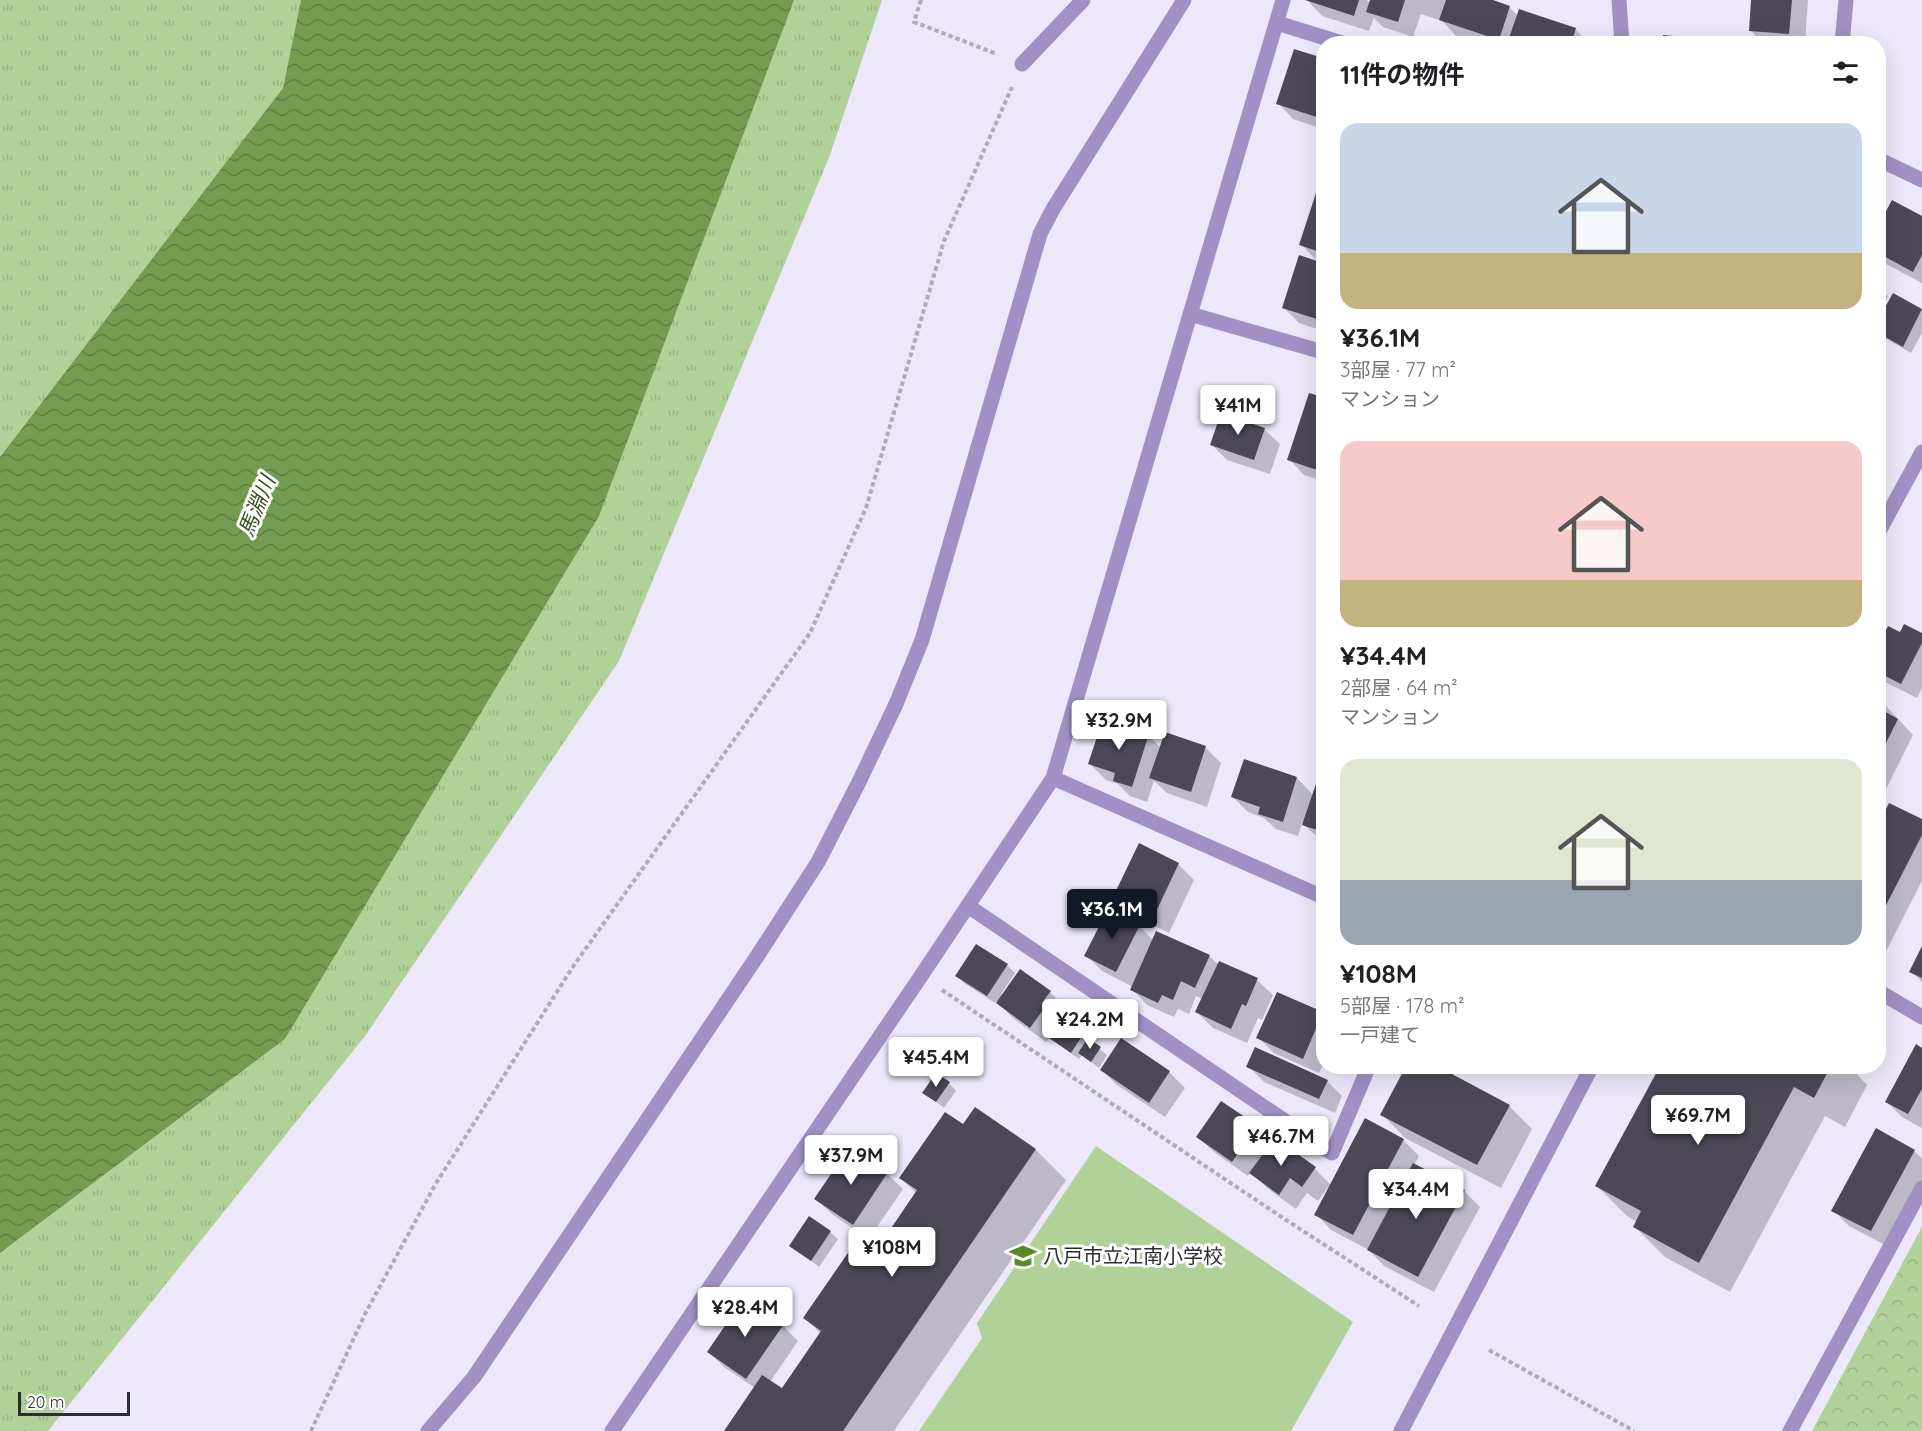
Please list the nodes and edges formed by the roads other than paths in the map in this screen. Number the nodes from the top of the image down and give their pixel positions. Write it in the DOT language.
graph roads {
  1 [pos="1083,0"];
  2 [pos="1184,0"];
  3 [pos="1283,0"];
  4 [pos="1619,0"];
  5 [pos="1846,0"];
  6 [pos="1278,23"];
  7 [pos="1319,36"];
  8 [pos="1622,36"];
  9 [pos="1843,36"];
  10 [pos="1022,64"];
  11 [pos="1886,163"];
  12 [pos="1922,180"];
  13 [pos="1190,314"];
  14 [pos="1316,350"];
  15 [pos="1922,452"];
  16 [pos="1886,518"];
  17 [pos="1053,778"];
  18 [pos="1316,894"];
  19 [pos="968,906"];
  20 [pos="1886,996"];
  21 [pos="1922,1017"];
  22 [pos="1366,1074"];
  23 [pos="1588,1074"];
  24 [pos="1922,1188"];
  25 [pos="428,1431"];
  26 [pos="612,1431"];
  27 [pos="1401,1431"];
  28 [pos="1790,1431"];
  1 -- 10 [label="street"];
  2 -- 25 [label="street"];
  3 -- 6 [label="street"];
  4 -- 8 [label="street"];
  5 -- 9 [label="street"];
  6 -- 7 [label="street"];
  6 -- 13 [label="street"];
  11 -- 12 [label="street"];
  13 -- 14 [label="street"];
  13 -- 17 [label="street"];
  15 -- 16 [label="street"];
  17 -- 18 [label="street"];
  17 -- 19 [label="street"];
  19 -- 22 [label="street"];
  19 -- 26 [label="street"];
  20 -- 21 [label="street"];
  23 -- 27 [label="street"];
  24 -- 28 [label="street"];
}
